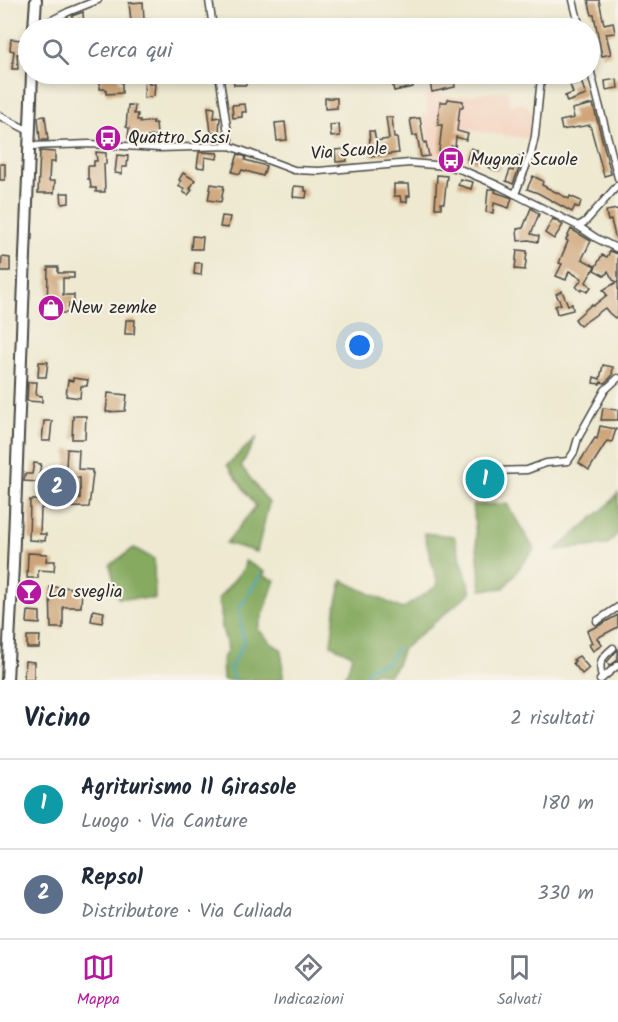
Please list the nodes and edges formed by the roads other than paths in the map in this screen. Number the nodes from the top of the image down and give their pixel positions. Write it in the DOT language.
graph roads {
  1 [pos="36,0"];
  2 [pos="98,0"];
  3 [pos="209,0"];
  4 [pos="573,0"];
  5 [pos="35,18"];
  6 [pos="56,18"];
  7 [pos="212,18"];
  8 [pos="577,18"];
  9 [pos="33,84"];
  10 [pos="221,84"];
  11 [pos="540,84"];
  12 [pos="594,84"];
  13 [pos="0,116"];
  14 [pos="31,132"];
  15 [pos="30,146"];
  16 [pos="230,146"];
  17 [pos="618,178"];
  18 [pos="618,185"];
  19 [pos="515,195"];
  20 [pos="578,226"];
  21 [pos="618,249"];
  22 [pos="618,378"];
  23 [pos="496,471"];
  24 [pos="618,607"];
  25 [pos="597,621"];
  26 [pos="613,648"];
  27 [pos="618,665"];
  28 [pos="601,679"];
  29 [pos="7,680"];
  1 -- 5 [label="main road"];
  2 -- 6 [label="street"];
  3 -- 7 [label="street"];
  4 -- 8 [label="street"];
  9 -- 14 [label="main road"];
  10 -- 16 [label="street"];
  11 -- 19 [label="street"];
  12 -- 17 [label="street"];
  13 -- 14 [label="street"];
  14 -- 15 [label="main road"];
  15 -- 16 [label="street, Via Scuole"];
  15 -- 29 [label="main road"];
  16 -- 19 [label="street, Via Scuole"];
  18 -- 20 [label="street"];
  19 -- 20 [label="street, Via Scuole"];
  20 -- 21 [label="street, Via Scuole"];
  22 -- 23 [label="street"];
  24 -- 25 [label="street"];
  26 -- 28 [label="street"];
  27 -- 28 [label="street"];
}
